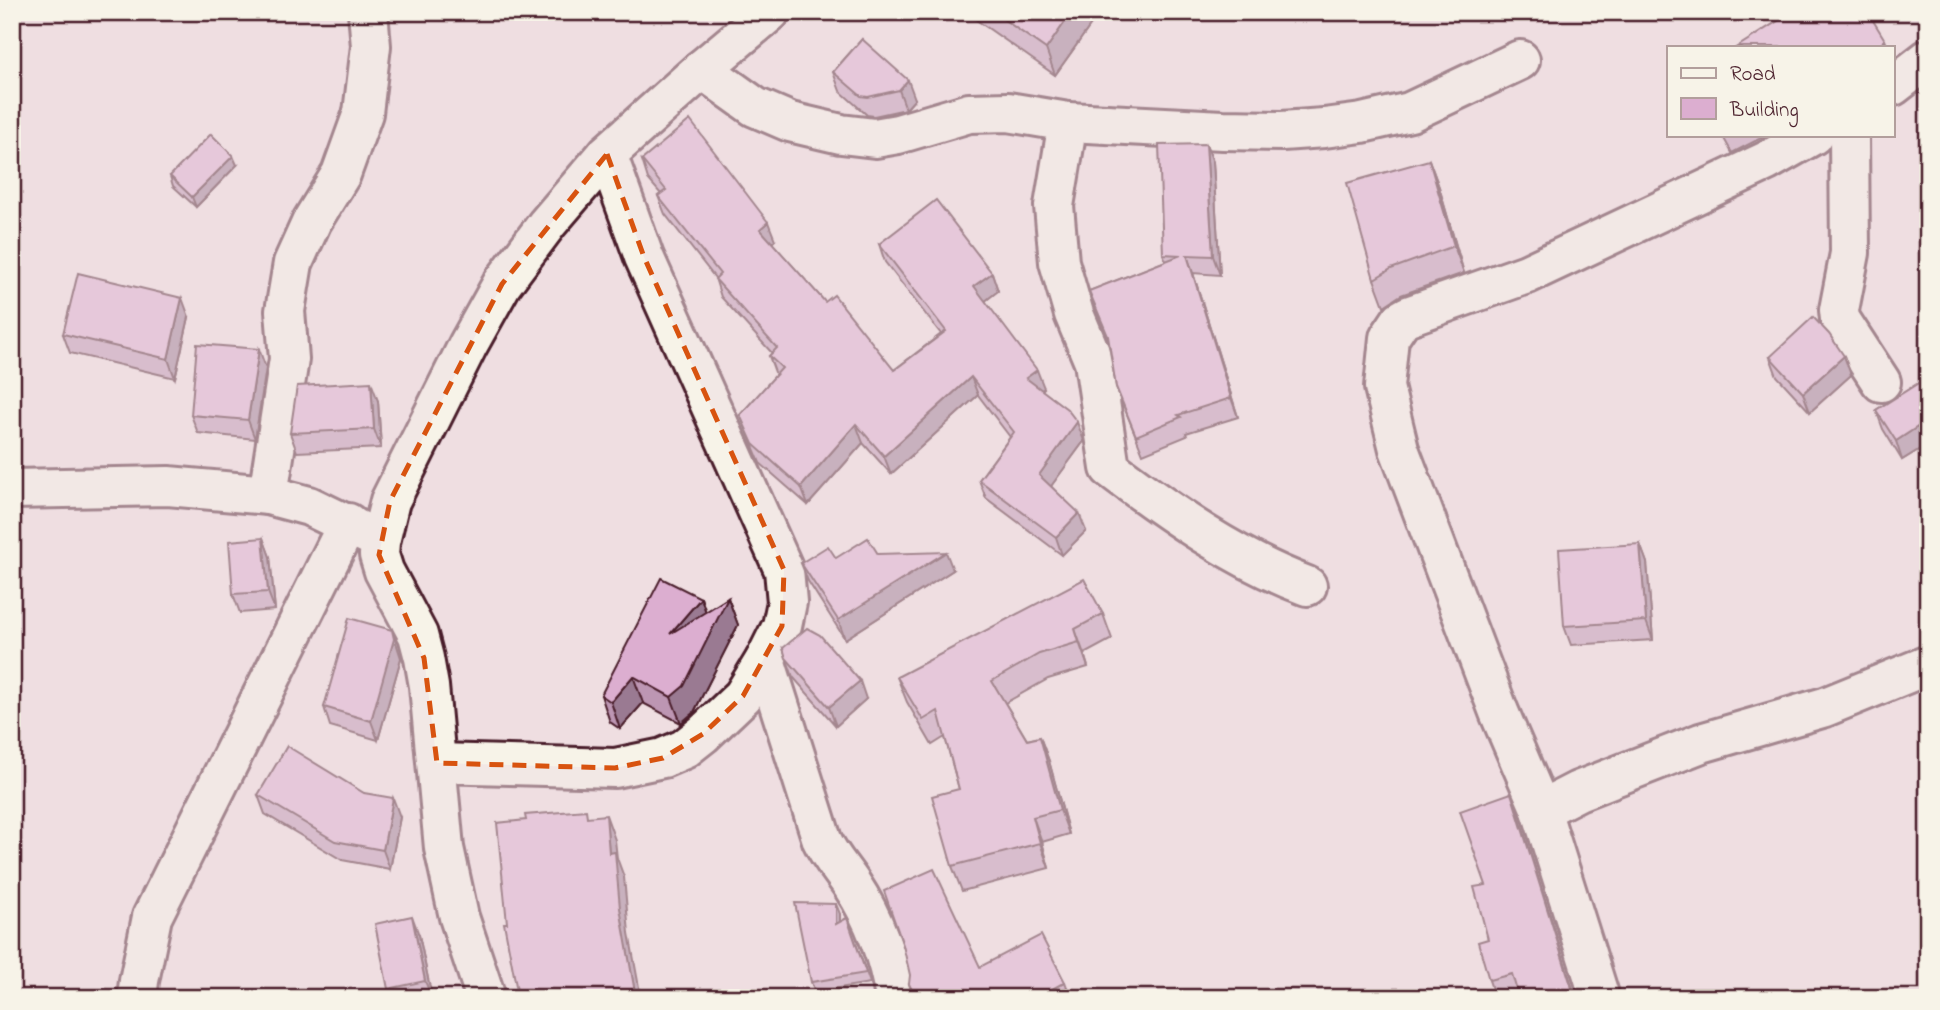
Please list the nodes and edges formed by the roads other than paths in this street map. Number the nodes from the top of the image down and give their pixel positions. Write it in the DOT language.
graph roads {
  1 [pos="369,12"];
  2 [pos="770,12"];
  3 [pos="1928,59"];
  4 [pos="1520,60"];
  5 [pos="702,69"];
  6 [pos="1895,84"];
  7 [pos="1068,122"];
  8 [pos="1811,136"];
  9 [pos="1849,136"];
  10 [pos="607,154"];
  11 [pos="1881,382"];
  12 [pos="12,489"];
  13 [pos="268,495"];
  14 [pos="364,532"];
  15 [pos="1307,586"];
  16 [pos="765,660"];
  17 [pos="1928,664"];
  18 [pos="437,763"];
  19 [pos="1541,810"];
  20 [pos="137,998"];
  21 [pos="486,998"];
  22 [pos="895,998"];
  23 [pos="1600,998"];
  1 -- 13 [label="street"];
  2 -- 5 [label="street"];
  3 -- 6 [label="street"];
  4 -- 7 [label="street"];
  5 -- 7 [label="street"];
  5 -- 10 [label="street"];
  7 -- 15 [label="street"];
  8 -- 19 [label="street"];
  9 -- 11 [label="street"];
  10 -- 14 [label="street"];
  10 -- 16 [label="street"];
  12 -- 13 [label="street"];
  13 -- 14 [label="street"];
  14 -- 18 [label="street"];
  14 -- 20 [label="street"];
  16 -- 18 [label="street"];
  16 -- 22 [label="street"];
  17 -- 19 [label="street"];
  18 -- 21 [label="street"];
  19 -- 23 [label="street"];
}
